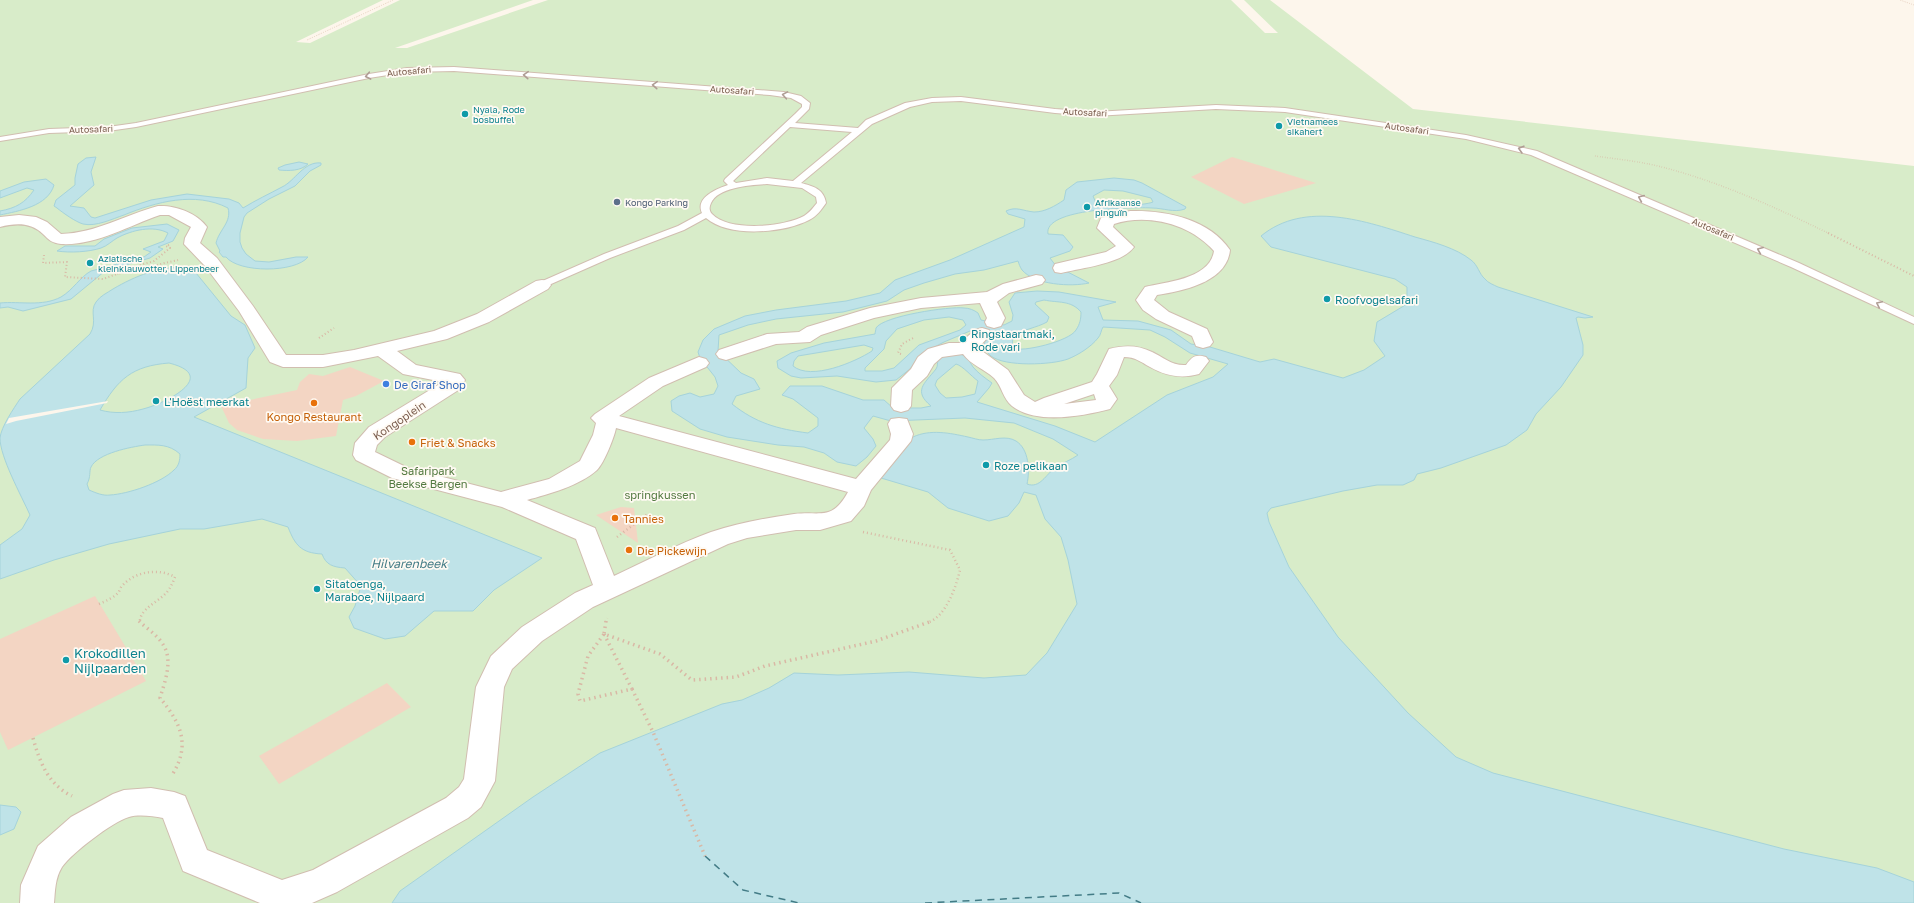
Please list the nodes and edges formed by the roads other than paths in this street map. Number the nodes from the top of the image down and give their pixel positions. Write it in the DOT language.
graph roads {
  1 [pos="789,125"];
  2 [pos="859,130"];
  3 [pos="0,139"];
  4 [pos="796,183"];
  5 [pos="734,186"];
  6 [pos="707,214"];
  7 [pos="0,222"];
  8 [pos="1061,268"];
  9 [pos="1036,280"];
  10 [pos="542,285"];
  11 [pos="991,297"];
  12 [pos="1914,320"];
  13 [pos="982,334"];
  14 [pos="1203,342"];
  15 [pos="383,350"];
  16 [pos="726,354"];
  17 [pos="1199,361"];
  18 [pos="699,363"];
  19 [pos="607,420"];
  20 [pos="861,488"];
  21 [pos="501,500"];
  22 [pos="609,588"];
  23 [pos="36,903"];
  1 -- 2 [label="lane"];
  1 -- 3 [label="lane, Autosafari, one-way"];
  1 -- 5 [label="lane"];
  2 -- 4 [label="lane, Autosafari"];
  12 -- 2 [label="lane, Autosafari, one-way"];
  4 -- 5 [label="lane"];
  4 -- 6 [label="lane"];
  5 -- 6 [label="lane"];
  6 -- 10 [label="lane"];
  7 -- 15 [label="street"];
  8 -- 14 [label="street"];
  9 -- 11 [label="street"];
  10 -- 15 [label="street"];
  11 -- 13 [label="street"];
  11 -- 16 [label="street"];
  13 -- 17 [label="street"];
  13 -- 20 [label="street"];
  15 -- 21 [label="street, Kongoplein"];
  18 -- 19 [label="street"];
  19 -- 20 [label="street"];
  19 -- 21 [label="street"];
  20 -- 22 [label="street"];
  21 -- 22 [label="street, Kongoplein"];
  22 -- 23 [label="street"];
}
